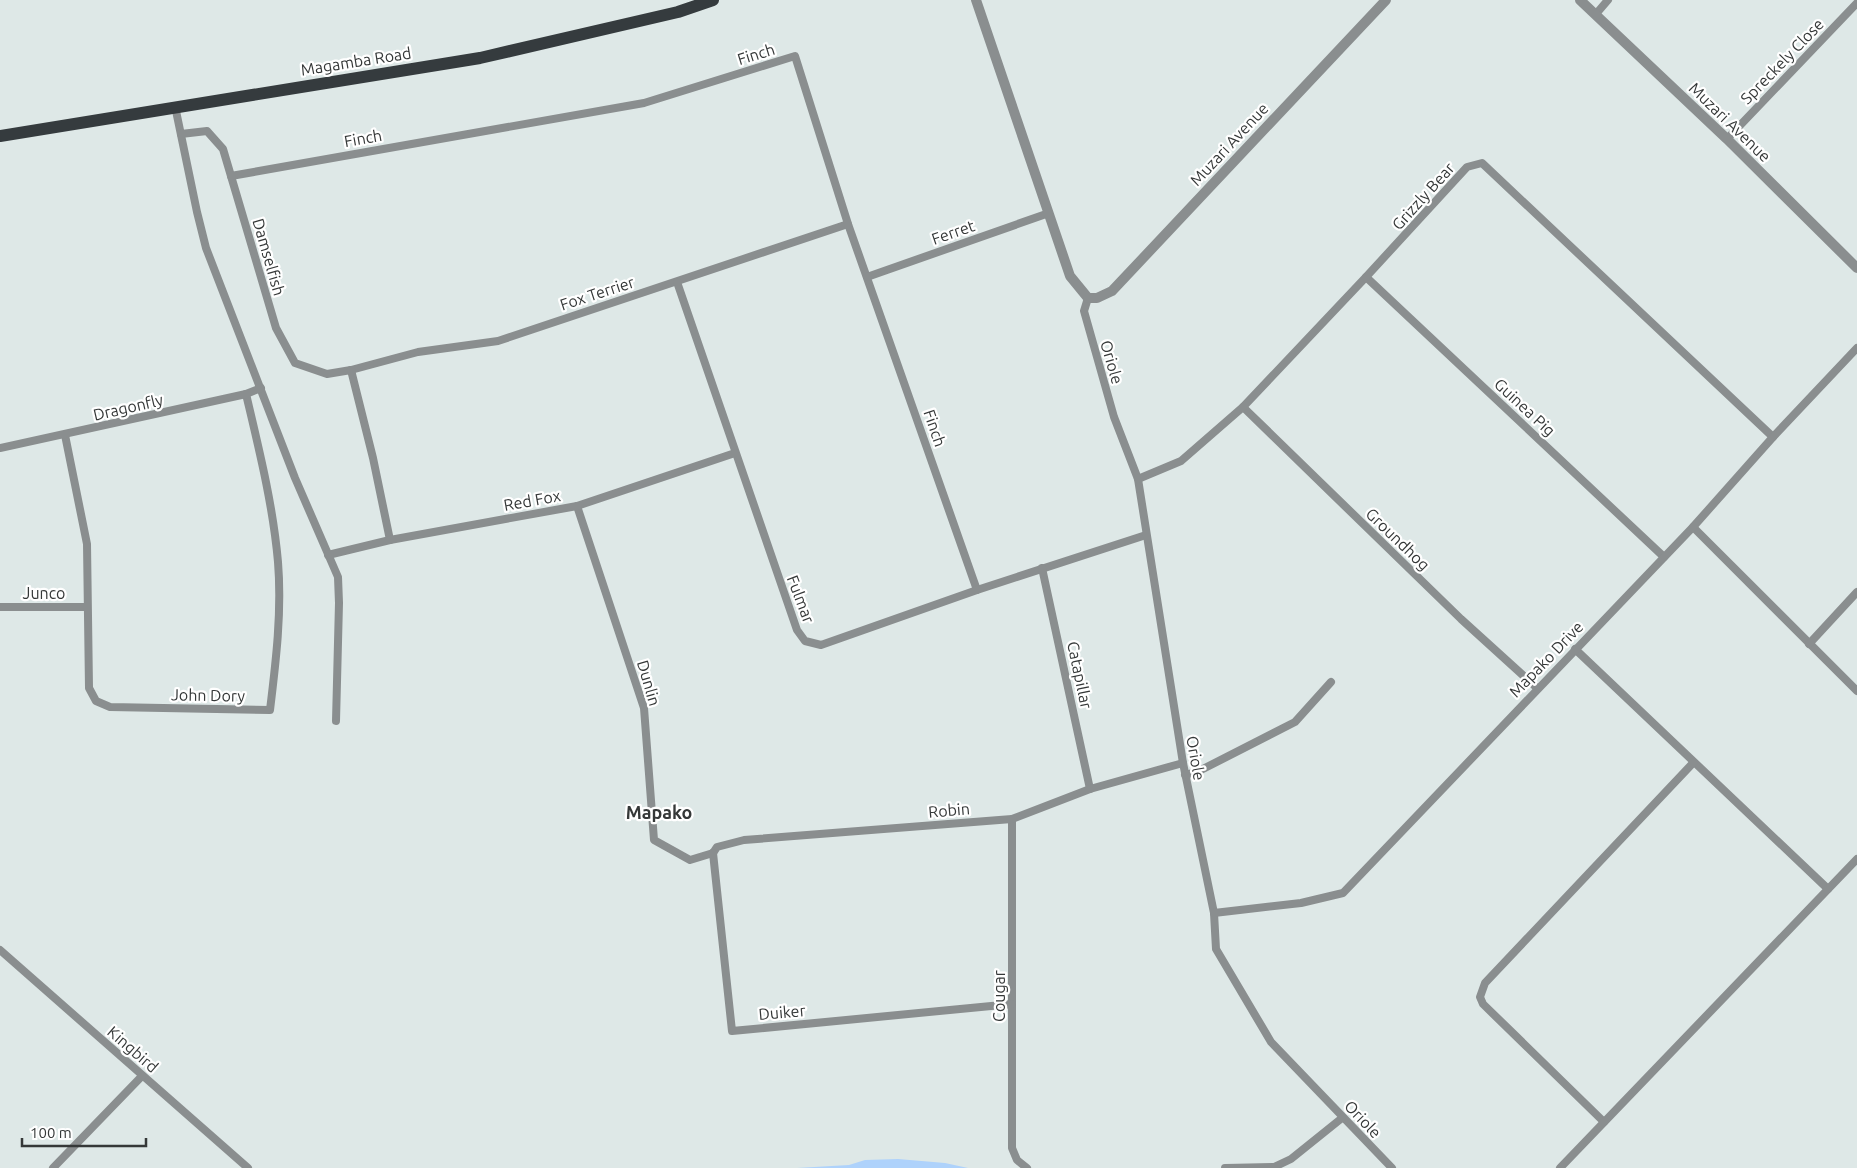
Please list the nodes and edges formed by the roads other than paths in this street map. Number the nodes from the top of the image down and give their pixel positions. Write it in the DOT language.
graph roads {
  1 [pos="713,0"];
  2 [pos="976,0"];
  3 [pos="1386,0"];
  4 [pos="1580,0"];
  5 [pos="1608,0"];
  6 [pos="1857,3"];
  7 [pos="1596,14"];
  8 [pos="175,106"];
  9 [pos="181,134"];
  10 [pos="0,136"];
  11 [pos="1727,139"];
  12 [pos="231,176"];
  13 [pos="1049,213"];
  14 [pos="848,224"];
  15 [pos="1857,268"];
  16 [pos="867,277"];
  17 [pos="1366,277"];
  18 [pos="677,282"];
  19 [pos="1088,298"];
  20 [pos="1857,348"];
  21 [pos="350,370"];
  22 [pos="261,388"];
  23 [pos="246,394"];
  24 [pos="1243,407"];
  25 [pos="65,435"];
  26 [pos="1773,437"];
  27 [pos="0,448"];
  28 [pos="736,453"];
  29 [pos="1138,479"];
  30 [pos="577,506"];
  31 [pos="1693,527"];
  32 [pos="1146,535"];
  33 [pos="390,540"];
  34 [pos="328,555"];
  35 [pos="1664,557"];
  36 [pos="1042,568"];
  37 [pos="977,590"];
  38 [pos="1857,592"];
  39 [pos="0,607"];
  40 [pos="87,607"];
  41 [pos="1809,644"];
  42 [pos="1575,649"];
  43 [pos="1331,682"];
  44 [pos="1538,688"];
  45 [pos="1857,691"];
  46 [pos="336,721"];
  47 [pos="1693,763"];
  48 [pos="1183,764"];
  49 [pos="1185,774"];
  50 [pos="1090,789"];
  51 [pos="1012,819"];
  52 [pos="713,853"];
  53 [pos="1857,859"];
  54 [pos="1828,889"];
  55 [pos="1214,913"];
  56 [pos="0,950"];
  57 [pos="1012,1004"];
  58 [pos="142,1076"];
  59 [pos="1342,1118"];
  60 [pos="1604,1122"];
  61 [pos="54,1168"];
  62 [pos="248,1168"];
  63 [pos="1027,1168"];
  64 [pos="1224,1168"];
  65 [pos="1392,1168"];
  66 [pos="1560,1168"];
  1 -- 8 [label="highway, Magamba Road"];
  2 -- 13 [label="street"];
  3 -- 19 [label="street, Muzari Avenue"];
  4 -- 7 [label="street, Muzari Avenue"];
  5 -- 7 [label="street"];
  6 -- 11 [label="street, Spreckely Close"];
  7 -- 11 [label="street, Muzari Avenue"];
  8 -- 9 [label="street"];
  8 -- 10 [label="highway, Magamba Road"];
  9 -- 12 [label="street, Damselfish"];
  9 -- 22 [label="street"];
  11 -- 15 [label="street, Muzari Avenue"];
  12 -- 14 [label="street, Finch"];
  12 -- 21 [label="street, Damselfish"];
  13 -- 16 [label="street, Ferret"];
  13 -- 19 [label="street"];
  14 -- 16 [label="street, Finch"];
  14 -- 18 [label="street, Fox Terrier"];
  16 -- 37 [label="street, Finch"];
  17 -- 24 [label="street, Grizzly Bear"];
  17 -- 26 [label="street, Grizzly Bear"];
  17 -- 35 [label="street, Guinea Pig"];
  18 -- 21 [label="street, Fox Terrier"];
  18 -- 28 [label="street, Fulmar"];
  19 -- 29 [label="street, Oriole"];
  20 -- 26 [label="street, Mapako Drive"];
  21 -- 33 [label="street"];
  22 -- 23 [label="street, Dragonfly"];
  22 -- 34 [label="street"];
  23 -- 25 [label="street, Dragonfly"];
  23 -- 40 [label="street, John Dory"];
  24 -- 29 [label="street, Grizzly Bear"];
  24 -- 44 [label="street, Groundhog"];
  25 -- 27 [label="street, Dragonfly"];
  25 -- 40 [label="street, John Dory"];
  26 -- 31 [label="street, Mapako Drive"];
  28 -- 30 [label="street, Red Fox"];
  28 -- 37 [label="street, Fulmar"];
  29 -- 32 [label="street, Oriole"];
  30 -- 33 [label="street, Red Fox"];
  30 -- 52 [label="street, Dunlin"];
  31 -- 35 [label="street, Mapako Drive"];
  31 -- 41 [label="street"];
  32 -- 36 [label="street, Fulmar"];
  32 -- 48 [label="street, Oriole"];
  33 -- 34 [label="street, Red Fox"];
  34 -- 46 [label="street"];
  35 -- 42 [label="street, Mapako Drive"];
  36 -- 37 [label="street, Fulmar"];
  36 -- 50 [label="street, Catapillar"];
  38 -- 41 [label="street"];
  39 -- 40 [label="street, Junco"];
  41 -- 45 [label="street"];
  42 -- 44 [label="street, Mapako Drive"];
  42 -- 47 [label="street"];
  43 -- 49 [label="street"];
  44 -- 55 [label="street, Mapako Drive"];
  47 -- 54 [label="street"];
  47 -- 60 [label="street"];
  48 -- 49 [label="street, Oriole"];
  48 -- 50 [label="street, Robin"];
  49 -- 55 [label="street, Oriole"];
  50 -- 51 [label="street, Robin"];
  51 -- 52 [label="street, Robin"];
  51 -- 57 [label="street, Cougar"];
  52 -- 57 [label="street, Duiker"];
  53 -- 54 [label="street"];
  54 -- 60 [label="street"];
  55 -- 59 [label="street, Oriole"];
  56 -- 58 [label="street, Kingbird"];
  57 -- 63 [label="street, Cougar"];
  58 -- 61 [label="street"];
  58 -- 62 [label="street, Kingbird"];
  59 -- 64 [label="street"];
  59 -- 65 [label="street, Oriole"];
  60 -- 66 [label="street"];
}
